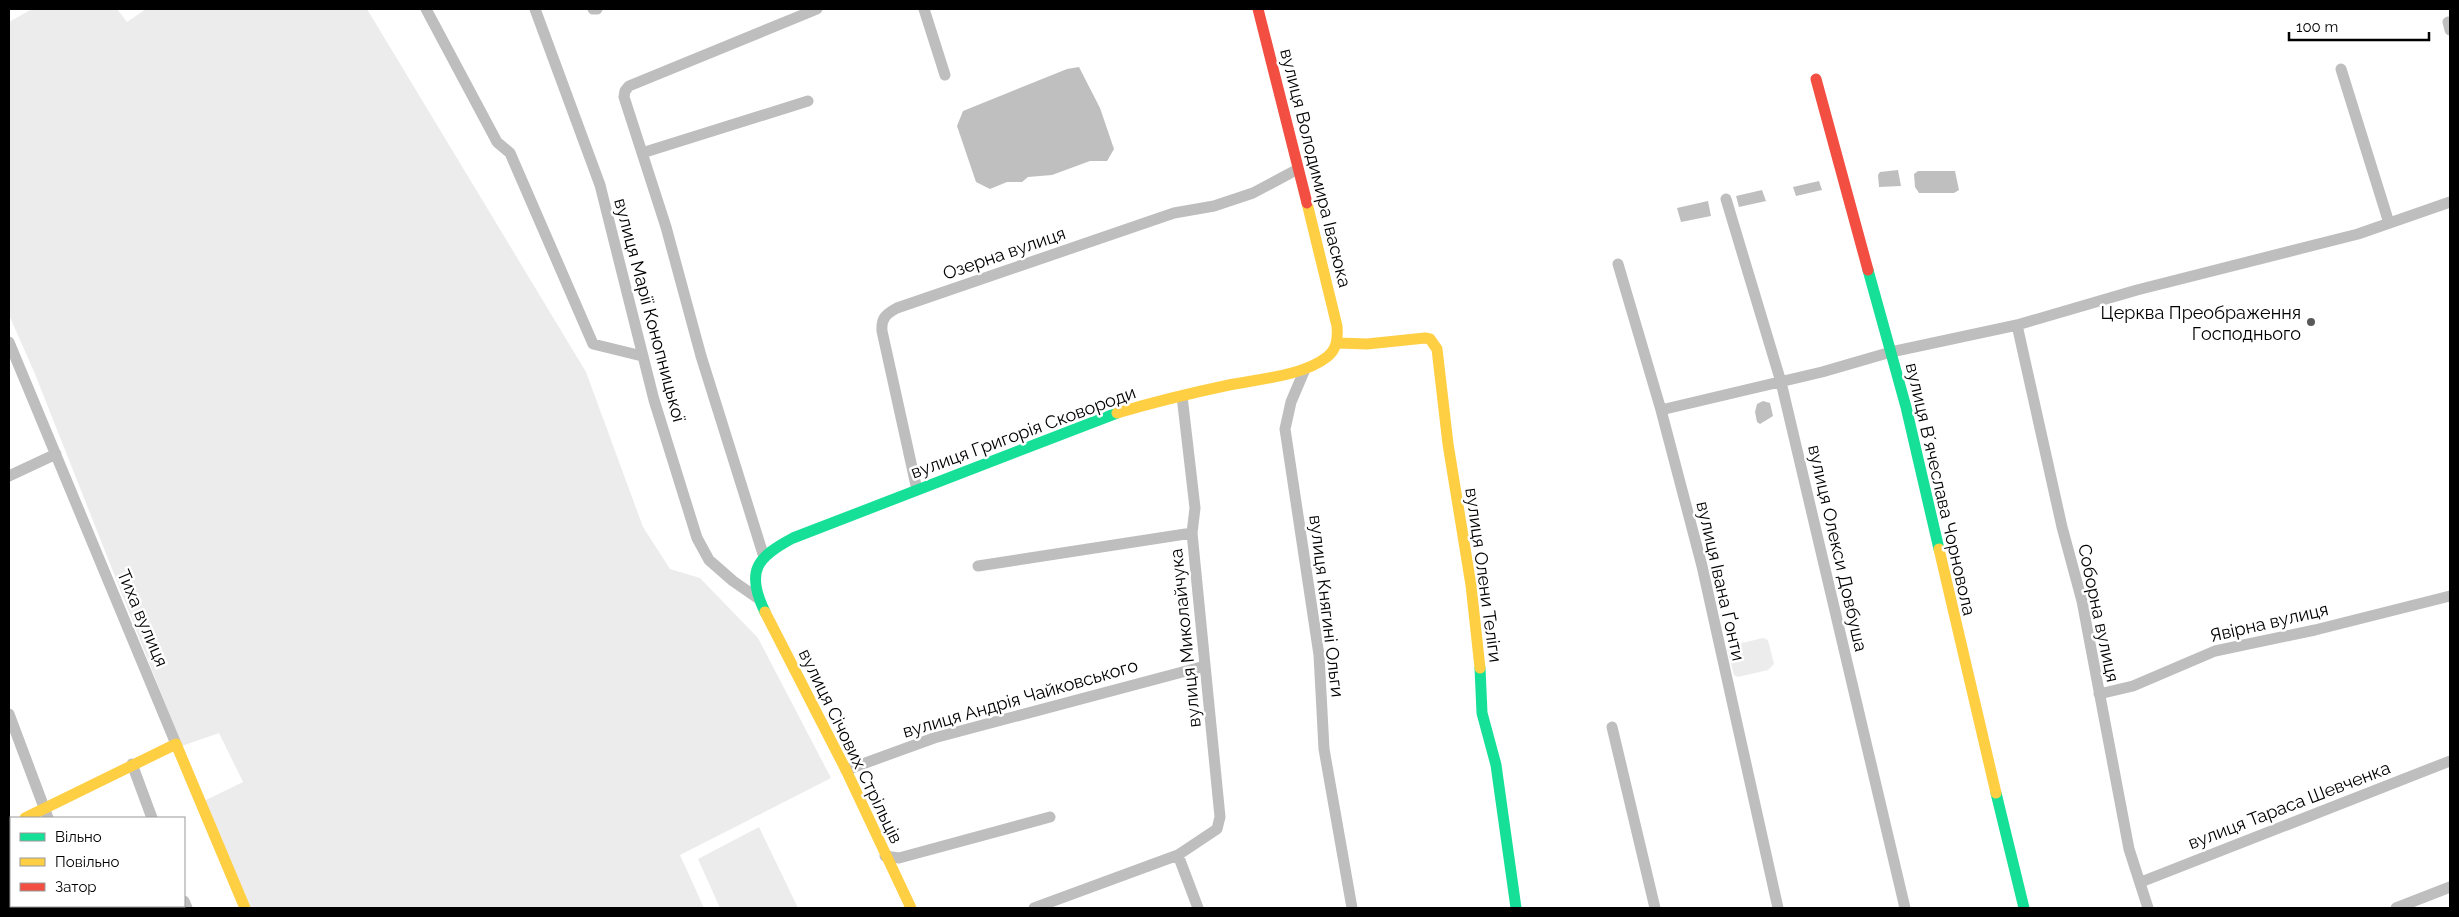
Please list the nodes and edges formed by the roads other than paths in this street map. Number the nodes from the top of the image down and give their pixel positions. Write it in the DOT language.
graph roads {
  1 [pos="426,9"];
  2 [pos="535,9"];
  3 [pos="592,9"];
  4 [pos="597,9"];
  5 [pos="816,9"];
  6 [pos="924,9"];
  7 [pos="1258,9"];
  8 [pos="2341,69"];
  9 [pos="945,75"];
  10 [pos="1816,80"];
  11 [pos="808,101"];
  12 [pos="642,153"];
  13 [pos="1298,169"];
  14 [pos="1726,199"];
  15 [pos="2450,202"];
  16 [pos="2390,223"];
  17 [pos="1618,264"];
  18 [pos="2017,325"];
  19 [pos="1339,340"];
  20 [pos="9,342"];
  21 [pos="1891,352"];
  22 [pos="642,356"];
  23 [pos="1305,369"];
  24 [pos="1781,382"];
  25 [pos="1182,396"];
  26 [pos="1661,410"];
  27 [pos="56,454"];
  28 [pos="9,476"];
  29 [pos="916,486"];
  30 [pos="1192,533"];
  31 [pos="764,554"];
  32 [pos="978,566"];
  33 [pos="2450,596"];
  34 [pos="759,599"];
  35 [pos="1205,666"];
  36 [pos="2099,694"];
  37 [pos="9,714"];
  38 [pos="1612,727"];
  39 [pos="176,744"];
  40 [pos="2450,762"];
  41 [pos="132,764"];
  42 [pos="846,770"];
  43 [pos="46,813"];
  44 [pos="29,817"];
  45 [pos="152,817"];
  46 [pos="1050,817"];
  47 [pos="1178,855"];
  48 [pos="885,856"];
  49 [pos="2141,882"];
  50 [pos="2450,887"];
  51 [pos="244,908"];
  52 [pos="911,908"];
  53 [pos="1034,908"];
  54 [pos="1198,908"];
  55 [pos="1352,908"];
  56 [pos="1516,908"];
  57 [pos="1655,908"];
  58 [pos="1778,908"];
  59 [pos="1905,908"];
  60 [pos="2024,908"];
  61 [pos="2148,908"];
  62 [pos="2396,908"];
  1 -- 22 [label="street"];
  2 -- 22 [label="street, вулиця Марії Конопницької"];
  3 -- 4 [label="street"];
  5 -- 12 [label="street"];
  6 -- 9 [label="street"];
  7 -- 13 [label="street, вулиця Володимира Івасюка"];
  8 -- 16 [label="street"];
  10 -- 21 [label="street, вулиця Вʼячеслава Чорновола"];
  11 -- 12 [label="street"];
  12 -- 31 [label="street"];
  13 -- 19 [label="street, вулиця Володимира Івасюка"];
  13 -- 29 [label="street, Озерна вулиця"];
  14 -- 24 [label="street, вулиця Олекси Довбуша"];
  15 -- 16 [label="street"];
  16 -- 18 [label="street"];
  17 -- 26 [label="street, вулиця Івана Ґонти"];
  18 -- 21 [label="street"];
  18 -- 36 [label="street, Соборна вулиця"];
  19 -- 23 [label="street, вулиця Григорія Сковороди"];
  19 -- 56 [label="street, вулиця Олени Теліги"];
  20 -- 27 [label="street, Тиха вулиця"];
  21 -- 24 [label="street"];
  21 -- 60 [label="street, вулиця Вʼячеслава Чорновола"];
  22 -- 34 [label="street, вулиця Марії Конопницької"];
  23 -- 25 [label="street, вулиця Григорія Сковороди"];
  23 -- 55 [label="street, вулиця Княгині Ольги"];
  24 -- 26 [label="street"];
  24 -- 59 [label="street, вулиця Олекси Довбуша"];
  25 -- 29 [label="street, вулиця Григорія Сковороди"];
  25 -- 30 [label="street, вулиця Миколайчука"];
  26 -- 58 [label="street, вулиця Івана Ґонти"];
  27 -- 28 [label="street"];
  27 -- 39 [label="street, Тиха вулиця"];
  29 -- 31 [label="street, вулиця Григорія Сковороди"];
  30 -- 32 [label="street"];
  30 -- 35 [label="street, вулиця Миколайчука"];
  31 -- 34 [label="street"];
  33 -- 36 [label="street, Явірна вулиця"];
  34 -- 42 [label="street, вулиця Січових Стрільців"];
  35 -- 42 [label="street, вулиця Андрія Чайковського"];
  35 -- 47 [label="street, вулиця Миколайчука"];
  36 -- 49 [label="street, Соборна вулиця"];
  37 -- 43 [label="street"];
  38 -- 57 [label="street"];
  39 -- 41 [label="street"];
  39 -- 51 [label="street, Тиха вулиця"];
  40 -- 49 [label="street, вулиця Тараса Шевченка"];
  41 -- 43 [label="street"];
  41 -- 45 [label="street"];
  42 -- 48 [label="street, вулиця Січових Стрільців"];
  43 -- 44 [label="street"];
  46 -- 48 [label="street"];
  47 -- 53 [label="street, вулиця Миколайчука"];
  47 -- 54 [label="street"];
  48 -- 52 [label="street, вулиця Січових Стрільців"];
  49 -- 61 [label="street, Соборна вулиця"];
  50 -- 62 [label="street"];
}
